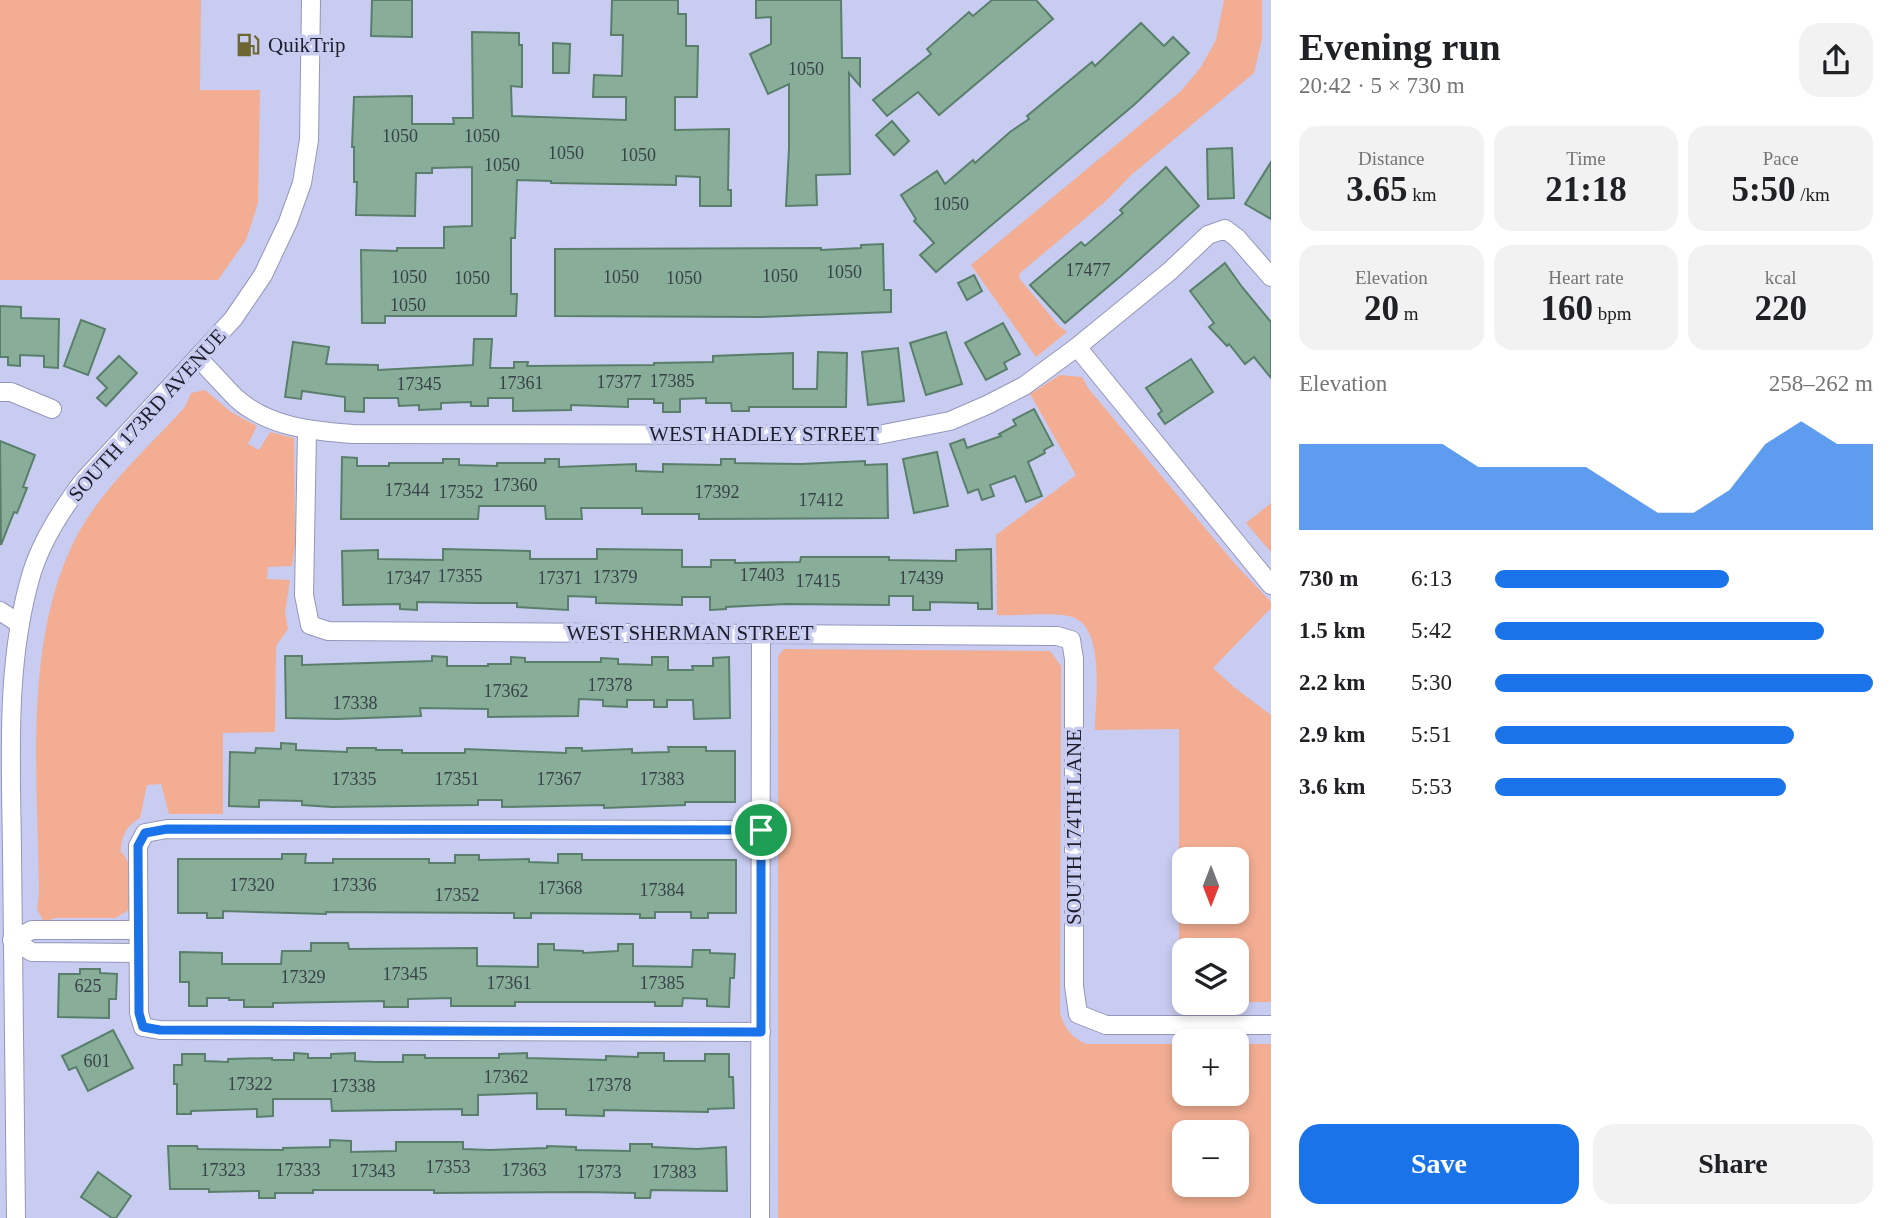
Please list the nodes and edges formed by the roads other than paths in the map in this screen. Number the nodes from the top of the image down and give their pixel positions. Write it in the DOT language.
graph roads {
  1 [pos="311,0"];
  2 [pos="1271,277"];
  3 [pos="1077,347"];
  4 [pos="198,358"];
  5 [pos="0,392"];
  6 [pos="52,409"];
  7 [pos="307,431"];
  8 [pos="1271,585"];
  9 [pos="0,611"];
  10 [pos="20,624"];
  11 [pos="0,625"];
  12 [pos="761,634"];
  13 [pos="1070,640"];
  14 [pos="761,830"];
  15 [pos="138,930"];
  16 [pos="12,940"];
  17 [pos="138,953"];
  18 [pos="1271,1025"];
  19 [pos="761,1032"];
  20 [pos="16,1218"];
  21 [pos="760,1218"];
  1 -- 4 [label="street, SOUTH 173RD AVENUE"];
  2 -- 3 [label="street, WEST HADLEY STREET"];
  3 -- 7 [label="street, WEST HADLEY STREET"];
  3 -- 8 [label="street"];
  4 -- 7 [label="street, WEST HADLEY STREET"];
  4 -- 10 [label="street, SOUTH 173RD AVENUE"];
  5 -- 6 [label="street"];
  7 -- 12 [label="street, WEST SHERMAN STREET"];
  9 -- 10 [label="street"];
  10 -- 11 [label="street"];
  10 -- 16 [label="street, SOUTH 173RD AVENUE"];
  12 -- 13 [label="street, WEST SHERMAN STREET"];
  12 -- 14 [label="street"];
  13 -- 18 [label="street, SOUTH 174TH LANE"];
  14 -- 15 [label="street"];
  14 -- 19 [label="street"];
  15 -- 16 [label="street"];
  15 -- 17 [label="street"];
  16 -- 17 [label="street"];
  16 -- 20 [label="street, SOUTH 173RD AVENUE"];
  17 -- 19 [label="street"];
  19 -- 21 [label="street"];
}
